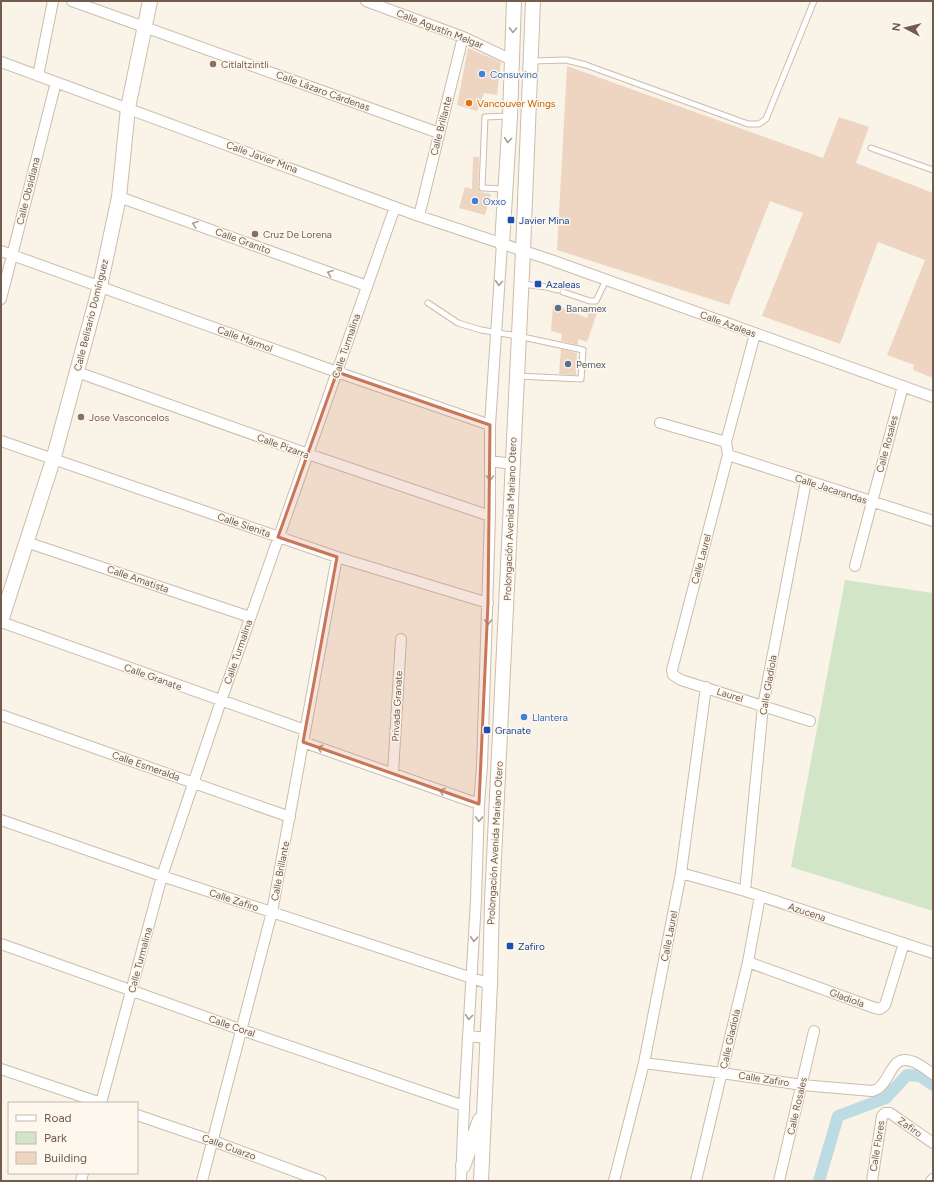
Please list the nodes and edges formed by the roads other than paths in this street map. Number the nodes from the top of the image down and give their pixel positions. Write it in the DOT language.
graph roads {
  1 [pos="53,1"];
  2 [pos="72,1"];
  3 [pos="150,1"];
  4 [pos="366,1"];
  5 [pos="514,1"];
  6 [pos="533,1"];
  7 [pos="814,1"];
  8 [pos="144,27"];
  9 [pos="463,37"];
  10 [pos="512,60"];
  11 [pos="532,61"];
  12 [pos="1,62"];
  13 [pos="38,76"];
  14 [pos="56,82"];
  15 [pos="128,108"];
  16 [pos="510,116"];
  17 [pos="439,132"];
  18 [pos="871,148"];
  19 [pos="933,170"];
  20 [pos="505,189"];
  21 [pos="119,197"];
  22 [pos="395,206"];
  23 [pos="419,216"];
  24 [pos="502,244"];
  25 [pos="1,251"];
  26 [pos="523,251"];
  27 [pos="12,254"];
  28 [pos="606,280"];
  29 [pos="521,284"];
  30 [pos="100,286"];
  31 [pos="367,286"];
  32 [pos="1,299"];
  33 [pos="428,303"];
  34 [pos="495,332"];
  35 [pos="755,334"];
  36 [pos="518,336"];
  37 [pos="77,372"];
  38 [pos="336,372"];
  39 [pos="516,376"];
  40 [pos="903,386"];
  41 [pos="933,397"];
  42 [pos="660,423"];
  43 [pos="490,425"];
  44 [pos="1,441"];
  45 [pos="726,442"];
  46 [pos="308,454"];
  47 [pos="728,455"];
  48 [pos="53,460"];
  49 [pos="490,461"];
  50 [pos="513,464"];
  51 [pos="806,481"];
  52 [pos="871,502"];
  53 [pos="490,516"];
  54 [pos="933,522"];
  55 [pos="278,537"];
  56 [pos="26,542"];
  57 [pos="337,558"];
  58 [pos="855,566"];
  59 [pos="488,603"];
  60 [pos="250,617"];
  61 [pos="1,622"];
  62 [pos="401,639"];
  63 [pos="673,675"];
  64 [pos="706,687"];
  65 [pos="221,701"];
  66 [pos="763,706"];
  67 [pos="1,715"];
  68 [pos="810,721"];
  69 [pos="305,730"];
  70 [pos="303,742"];
  71 [pos="393,773"];
  72 [pos="193,783"];
  73 [pos="479,804"];
  74 [pos="290,817"];
  75 [pos="1,820"];
  76 [pos="681,872"];
  77 [pos="162,876"];
  78 [pos="744,891"];
  79 [pos="760,896"];
  80 [pos="272,912"];
  81 [pos="904,943"];
  82 [pos="1,944"];
  83 [pos="933,953"];
  84 [pos="748,962"];
  85 [pos="472,978"];
  86 [pos="490,984"];
  87 [pos="131,991"];
  88 [pos="242,1030"];
  89 [pos="814,1030"];
  90 [pos="468,1036"];
  91 [pos="488,1038"];
  92 [pos="644,1064"];
  93 [pos="1,1069"];
  94 [pos="722,1073"];
  95 [pos="933,1074"];
  96 [pos="802,1085"];
  97 [pos="98,1102"];
  98 [pos="101,1102"];
  99 [pos="464,1106"];
  100 [pos="484,1111"];
  101 [pos="886,1112"];
  102 [pos="138,1115"];
  103 [pos="212,1141"];
  104 [pos="933,1144"];
  105 [pos="463,1166"];
  106 [pos="933,1179"];
  107 [pos="202,1181"];
  108 [pos="321,1181"];
  109 [pos="462,1181"];
  110 [pos="481,1181"];
  111 [pos="614,1181"];
  112 [pos="696,1181"];
  113 [pos="779,1181"];
  114 [pos="872,1181"];
  115 [pos="931,1181"];
  1 -- 13 [label="street"];
  2 -- 8 [label="street, Calle Lázaro Cárdenas"];
  3 -- 8 [label="main road, Calle Belisario Domínguez"];
  4 -- 9 [label="street, Calle Agustín Melgar"];
  5 -- 10 [label="main road, one-way"];
  6 -- 11 [label="main road, Prolongación Avenida Mariano Otero"];
  7 -- 11 [label="lane"];
  8 -- 15 [label="main road, Calle Belisario Domínguez"];
  8 -- 17 [label="street, Calle Lázaro Cárdenas"];
  9 -- 10 [label="street, Calle Agustín Melgar"];
  9 -- 17 [label="street, Calle Brillante"];
  10 -- 16 [label="main road"];
  11 -- 26 [label="main road, Prolongación Avenida Mariano Otero"];
  12 -- 13 [label="street, Calle Javier Mina"];
  13 -- 14 [label="street, Calle Javier Mina"];
  14 -- 15 [label="street, Calle Javier Mina"];
  14 -- 27 [label="street, Calle Obsidiana"];
  15 -- 21 [label="main road, Calle Belisario Domínguez"];
  15 -- 22 [label="street, Calle Javier Mina"];
  16 -- 20 [label="main road, one-way"];
  16 -- 20 [label="lane"];
  17 -- 23 [label="street, Calle Brillante"];
  18 -- 19 [label="lane"];
  20 -- 24 [label="main road"];
  21 -- 30 [label="main road, Calle Belisario Domínguez"];
  31 -- 21 [label="street, Calle Granito, one-way"];
  22 -- 23 [label="street, Calle Javier Mina"];
  22 -- 31 [label="street, Calle Turmalina"];
  23 -- 24 [label="street, Calle Javier Mina"];
  24 -- 26 [label="street, Calle Javier Mina"];
  24 -- 34 [label="street, Prolongación Avenida Mariano Otero, one-way"];
  25 -- 27 [label="street, Calle Mármol"];
  26 -- 28 [label="street, Calle Azaleas"];
  26 -- 29 [label="main road, Prolongación Avenida Mariano Otero"];
  27 -- 30 [label="street, Calle Mármol"];
  27 -- 32 [label="street, Calle Obsidiana"];
  28 -- 29 [label="lane"];
  28 -- 35 [label="street, Calle Azaleas"];
  29 -- 36 [label="main road, Prolongación Avenida Mariano Otero"];
  30 -- 37 [label="main road, Calle Belisario Domínguez"];
  30 -- 38 [label="street, Calle Mármol"];
  31 -- 38 [label="street, Calle Turmalina"];
  33 -- 34 [label="lane"];
  34 -- 36 [label="lane"];
  34 -- 43 [label="street, Prolongación Avenida Mariano Otero"];
  35 -- 40 [label="street, Calle Azaleas"];
  35 -- 45 [label="street, Calle Laurel"];
  36 -- 39 [label="main road, Prolongación Avenida Mariano Otero"];
  36 -- 39 [label="lane"];
  37 -- 46 [label="street, Calle Pizarra"];
  37 -- 48 [label="main road, Calle Belisario Domínguez"];
  38 -- 43 [label="street, Calle Mármol"];
  38 -- 46 [label="street, Calle Turmalina"];
  39 -- 50 [label="main road, Prolongación Avenida Mariano Otero"];
  40 -- 41 [label="street, Calle Azaleas"];
  40 -- 52 [label="street, Calle Rosales"];
  42 -- 45 [label="street"];
  43 -- 49 [label="street, Prolongación Avenida Mariano Otero"];
  44 -- 48 [label="street, Calle Sienita"];
  45 -- 47 [label="street, Calle Laurel"];
  46 -- 53 [label="street, Calle Pizarra"];
  46 -- 55 [label="street, Calle Turmalina"];
  47 -- 51 [label="street, Calle Jacarandas"];
  47 -- 63 [label="street, Calle Laurel"];
  48 -- 55 [label="street, Calle Sienita"];
  48 -- 56 [label="main road, Calle Belisario Domínguez"];
  49 -- 50 [label="street"];
  49 -- 53 [label="street, Prolongación Avenida Mariano Otero, one-way"];
  50 -- 86 [label="main road, Prolongación Avenida Mariano Otero"];
  51 -- 52 [label="street, Calle Jacarandas"];
  51 -- 66 [label="street, Calle Gladiola"];
  52 -- 54 [label="street, Calle Jacarandas"];
  52 -- 58 [label="street, Calle Rosales"];
  53 -- 59 [label="street, Prolongación Avenida Mariano Otero"];
  55 -- 57 [label="street, Calle Sienita"];
  55 -- 60 [label="street, Calle Turmalina"];
  56 -- 60 [label="street, Calle Amatista"];
  56 -- 61 [label="main road, Calle Belisario Domínguez"];
  57 -- 59 [label="street, Calle Sienita"];
  57 -- 69 [label="street, Calle Brillante"];
  59 -- 73 [label="street, Prolongación Avenida Mariano Otero, one-way"];
  60 -- 65 [label="street, Calle Turmalina"];
  61 -- 65 [label="street, Calle Granate"];
  62 -- 71 [label="street, Privada Granate"];
  63 -- 64 [label="street, Laurel"];
  64 -- 66 [label="street, Laurel"];
  64 -- 76 [label="street, Calle Laurel"];
  65 -- 69 [label="street, Calle Granate"];
  65 -- 72 [label="street, Calle Turmalina"];
  66 -- 68 [label="street, Laurel"];
  66 -- 78 [label="street, Calle Gladiola"];
  67 -- 72 [label="street, Calle Esmeralda"];
  69 -- 70 [label="street, Calle Brillante"];
  71 -- 70 [label="street, one-way"];
  70 -- 74 [label="street, Calle Brillante"];
  73 -- 71 [label="street, one-way"];
  72 -- 74 [label="street, Calle Esmeralda"];
  72 -- 77 [label="street, Calle Turmalina"];
  73 -- 85 [label="street, Prolongación Avenida Mariano Otero, one-way"];
  74 -- 80 [label="street, Calle Brillante"];
  75 -- 77 [label="street, Calle Zafiro"];
  76 -- 78 [label="street, Azucena"];
  76 -- 92 [label="street, Calle Laurel"];
  77 -- 80 [label="street, Calle Zafiro"];
  77 -- 87 [label="street, Calle Turmalina"];
  78 -- 79 [label="street, Azucena"];
  79 -- 81 [label="street, Azucena"];
  79 -- 84 [label="street, Calle Gladiola"];
  80 -- 85 [label="street, Calle Zafiro"];
  80 -- 88 [label="street, Calle Brillante"];
  81 -- 83 [label="street, Azucena"];
  81 -- 84 [label="street, Gladiola"];
  82 -- 87 [label="street, Calle Coral"];
  84 -- 94 [label="street, Calle Gladiola"];
  85 -- 86 [label="street, Calle Zafiro"];
  85 -- 90 [label="street, one-way"];
  86 -- 91 [label="main road, Prolongación Avenida Mariano Otero"];
  87 -- 88 [label="street, Calle Coral"];
  87 -- 98 [label="street, Calle Turmalina"];
  88 -- 99 [label="street, Calle Coral"];
  88 -- 103 [label="street, Calle Brillante"];
  89 -- 96 [label="street, Calle Rosales"];
  90 -- 91 [label="street"];
  90 -- 99 [label="street"];
  91 -- 100 [label="main road, Prolongación Avenida Mariano Otero"];
  92 -- 94 [label="street, Calle Zafiro"];
  92 -- 111 [label="street, Calle Laurel"];
  93 -- 97 [label="street"];
  94 -- 96 [label="street, Calle Zafiro"];
  94 -- 112 [label="street, Calle Gladiola"];
  95 -- 96 [label="street, Calle Zafiro"];
  96 -- 113 [label="street, Calle Rosales"];
  99 -- 105 [label="street"];
  100 -- 105 [label="main road"];
  100 -- 110 [label="main road, Prolongación Avenida Mariano Otero"];
  101 -- 104 [label="street, Zafiro"];
  101 -- 114 [label="street, Calle Flores"];
  102 -- 103 [label="street, Calle Cuarzo"];
  103 -- 107 [label="street, Calle Brillante"];
  103 -- 108 [label="street, Calle Cuarzo"];
  105 -- 109 [label="street"];
  106 -- 115 [label="street"];
}
